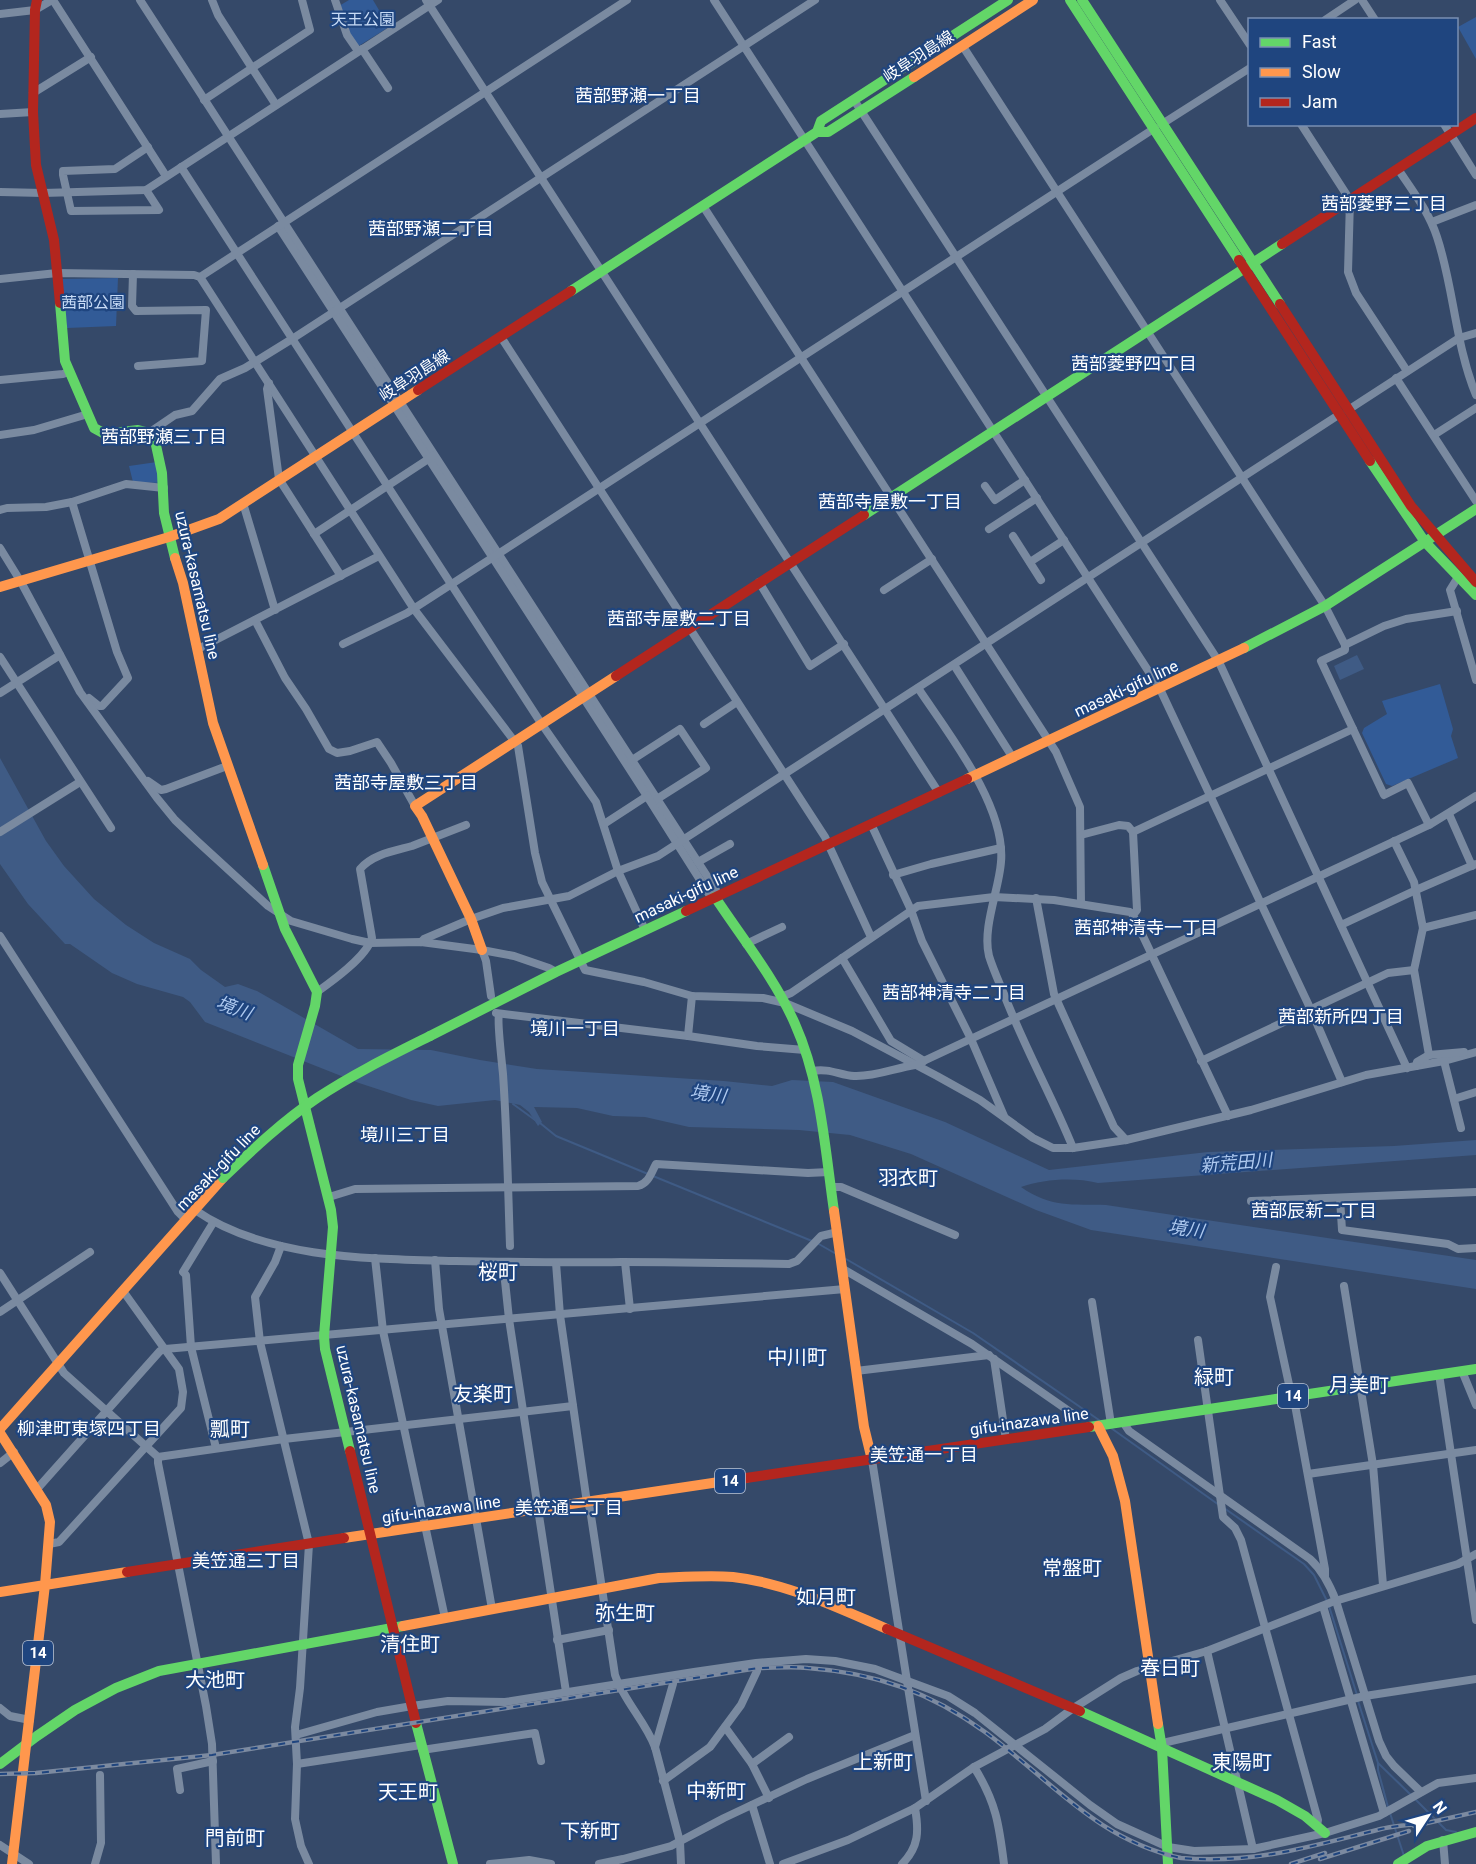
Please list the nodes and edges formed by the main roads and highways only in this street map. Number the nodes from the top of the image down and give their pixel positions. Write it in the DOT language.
graph roads {
  1 [pos="1008,0"];
  2 [pos="1033,0"];
  3 [pos="1070,0"];
  4 [pos="1082,0"];
  5 [pos="36,5"];
  6 [pos="1476,118"];
  7 [pos="1159,126"];
  8 [pos="817,132"];
  9 [pos="1249,266"];
  10 [pos="1476,509"];
  11 [pos="169,537"];
  12 [pos="1430,539"];
  13 [pos="1476,582"];
  14 [pos="0,587"];
  15 [pos="1476,595"];
  16 [pos="715,897"];
  17 [pos="482,950"];
  18 [pos="1476,1369"];
  19 [pos="1105,1425"];
  20 [pos="0,1431"];
  21 [pos="872,1460"];
  22 [pos="371,1534"];
  23 [pos="45,1585"];
  24 [pos="0,1592"];
  25 [pos="393,1628"];
  26 [pos="27,1744"];
  27 [pos="1162,1748"];
  28 [pos="0,1764"];
  29 [pos="1321,1829"];
  30 [pos="1476,1832"];
  31 [pos="12,1859"];
  32 [pos="1403,1861"];
  33 [pos="453,1864"];
  34 [pos="1168,1864"];
  1 -- 8 [label="main road, 岐阜羽島線"];
  2 -- 8 [label="main road, 岐阜羽島線"];
  3 -- 7 [label="main road"];
  4 -- 7 [label="main road"];
  5 -- 11 [label="main road, uzura-kasamatsu line"];
  6 -- 9 [label="main road"];
  7 -- 9 [label="main road"];
  8 -- 11 [label="main road, 岐阜羽島線"];
  9 -- 12 [label="main road"];
  9 -- 17 [label="main road"];
  10 -- 12 [label="main road, masaki-gifu line"];
  11 -- 14 [label="main road, 岐阜羽島線"];
  11 -- 22 [label="main road, uzura-kasamatsu line"];
  12 -- 13 [label="main road"];
  12 -- 15 [label="main road"];
  12 -- 16 [label="main road, masaki-gifu line"];
  16 -- 20 [label="main road, masaki-gifu line, bridge"];
  16 -- 21 [label="main road"];
  18 -- 19 [label="main road, gifu-inazawa line / 14"];
  19 -- 21 [label="main road, gifu-inazawa line / 14"];
  19 -- 27 [label="main road"];
  20 -- 23 [label="main road"];
  21 -- 22 [label="main road, gifu-inazawa line / 14"];
  22 -- 23 [label="main road, gifu-inazawa line / 14"];
  22 -- 25 [label="main road, uzura-kasamatsu line"];
  23 -- 24 [label="main road"];
  23 -- 26 [label="main road, 14"];
  25 -- 26 [label="main road"];
  25 -- 27 [label="main road"];
  25 -- 33 [label="main road, uzura-kasamatsu line"];
  26 -- 28 [label="main road"];
  26 -- 31 [label="main road, 14"];
  27 -- 29 [label="main road"];
  27 -- 34 [label="main road"];
  30 -- 32 [label="main road"];
}
